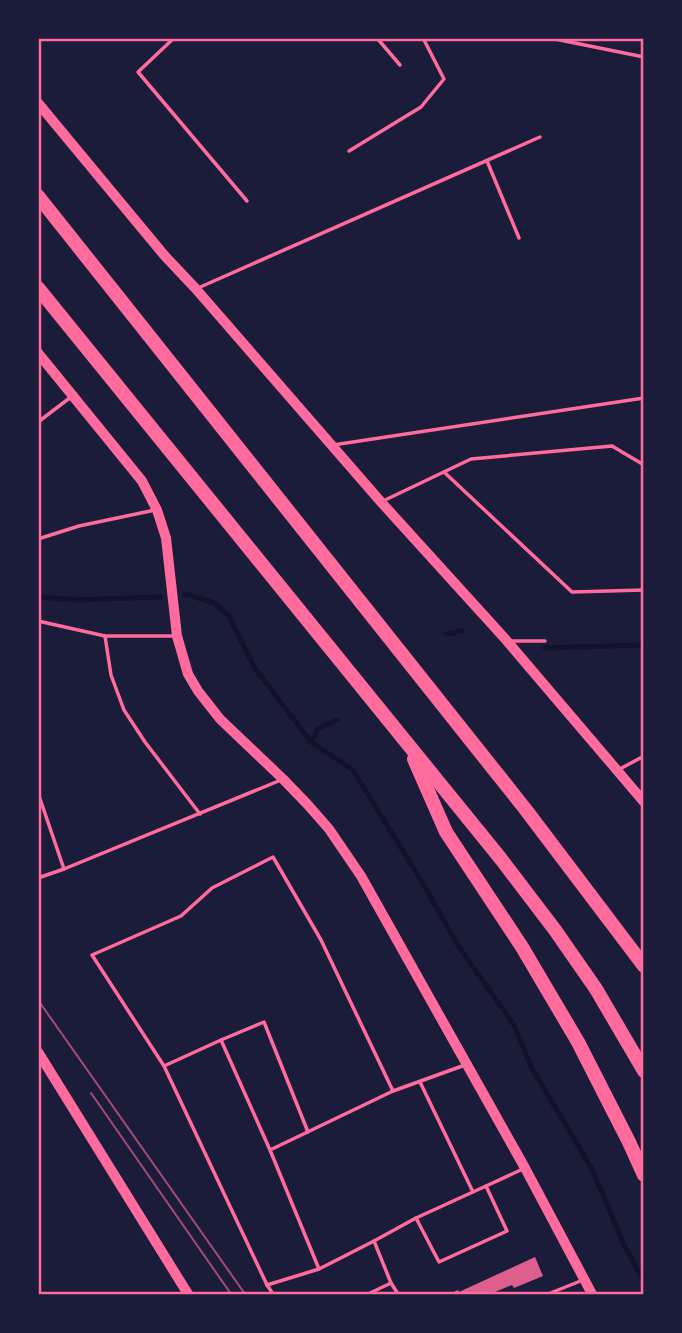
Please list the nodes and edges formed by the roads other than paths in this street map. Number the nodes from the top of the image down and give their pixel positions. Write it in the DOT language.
graph roads {
  1 [pos="174,38"];
  2 [pos="377,38"];
  3 [pos="423,38"];
  4 [pos="550,38"];
  5 [pos="643,57"];
  6 [pos="400,65"];
  7 [pos="38,103"];
  8 [pos="540,137"];
  9 [pos="349,151"];
  10 [pos="487,161"];
  11 [pos="38,196"];
  12 [pos="247,201"];
  13 [pos="519,238"];
  14 [pos="38,288"];
  15 [pos="196,289"];
  16 [pos="38,353"];
  17 [pos="73,396"];
  18 [pos="643,398"];
  19 [pos="38,422"];
  20 [pos="331,446"];
  21 [pos="643,465"];
  22 [pos="444,472"];
  23 [pos="381,502"];
  24 [pos="158,510"];
  25 [pos="38,539"];
  26 [pos="643,590"];
  27 [pos="38,621"];
  28 [pos="105,636"];
  29 [pos="177,636"];
  30 [pos="507,641"];
  31 [pos="545,641"];
  32 [pos="406,741"];
  33 [pos="643,756"];
  34 [pos="616,771"];
  35 [pos="283,779"];
  36 [pos="38,793"];
  37 [pos="643,802"];
  38 [pos="201,814"];
  39 [pos="64,869"];
  40 [pos="38,878"];
  41 [pos="643,965"];
  42 [pos="222,1040"];
  43 [pos="38,1052"];
  44 [pos="467,1064"];
  45 [pos="164,1066"];
  46 [pos="643,1071"];
  47 [pos="420,1082"];
  48 [pos="393,1091"];
  49 [pos="308,1132"];
  50 [pos="270,1150"];
  51 [pos="525,1168"];
  52 [pos="643,1175"];
  53 [pos="486,1186"];
  54 [pos="473,1192"];
  55 [pos="416,1218"];
  56 [pos="374,1241"];
  57 [pos="319,1269"];
  58 [pos="585,1279"];
  59 [pos="391,1283"];
  60 [pos="267,1285"];
  61 [pos="188,1294"];
  62 [pos="273,1294"];
  63 [pos="368,1294"];
  64 [pos="398,1294"];
  65 [pos="548,1294"];
  66 [pos="592,1294"];
  1 -- 12 [label="lane"];
  2 -- 6 [label="lane"];
  3 -- 9 [label="lane"];
  4 -- 5 [label="lane"];
  7 -- 15 [label="street"];
  8 -- 10 [label="lane"];
  10 -- 13 [label="lane"];
  10 -- 15 [label="lane"];
  11 -- 41 [label="highway"];
  14 -- 32 [label="highway"];
  15 -- 20 [label="street"];
  16 -- 17 [label="street"];
  17 -- 19 [label="lane"];
  17 -- 24 [label="street"];
  18 -- 20 [label="lane"];
  20 -- 23 [label="street"];
  21 -- 22 [label="lane"];
  22 -- 23 [label="lane"];
  22 -- 26 [label="lane"];
  23 -- 30 [label="street"];
  24 -- 25 [label="lane"];
  24 -- 29 [label="street"];
  27 -- 28 [label="lane"];
  28 -- 29 [label="lane"];
  28 -- 38 [label="lane"];
  29 -- 35 [label="street"];
  30 -- 31 [label="lane"];
  30 -- 34 [label="street"];
  32 -- 46 [label="highway"];
  32 -- 52 [label="highway"];
  33 -- 34 [label="lane"];
  34 -- 37 [label="street"];
  35 -- 38 [label="lane"];
  35 -- 44 [label="street"];
  36 -- 39 [label="lane"];
  38 -- 39 [label="lane"];
  39 -- 40 [label="lane"];
  42 -- 45 [label="lane"];
  42 -- 49 [label="lane"];
  42 -- 50 [label="lane"];
  43 -- 61 [label="street"];
  44 -- 47 [label="lane"];
  44 -- 51 [label="street"];
  45 -- 48 [label="lane"];
  45 -- 60 [label="lane"];
  47 -- 48 [label="lane"];
  47 -- 54 [label="lane"];
  48 -- 49 [label="lane"];
  49 -- 50 [label="lane"];
  50 -- 57 [label="lane"];
  51 -- 53 [label="lane"];
  51 -- 58 [label="street"];
  53 -- 54 [label="lane"];
  53 -- 55 [label="lane"];
  54 -- 55 [label="lane"];
  55 -- 56 [label="lane"];
  56 -- 57 [label="lane"];
  56 -- 59 [label="lane"];
  57 -- 60 [label="lane"];
  58 -- 65 [label="lane"];
  58 -- 66 [label="street"];
  59 -- 63 [label="lane"];
  59 -- 64 [label="lane"];
  60 -- 62 [label="lane"];
}
